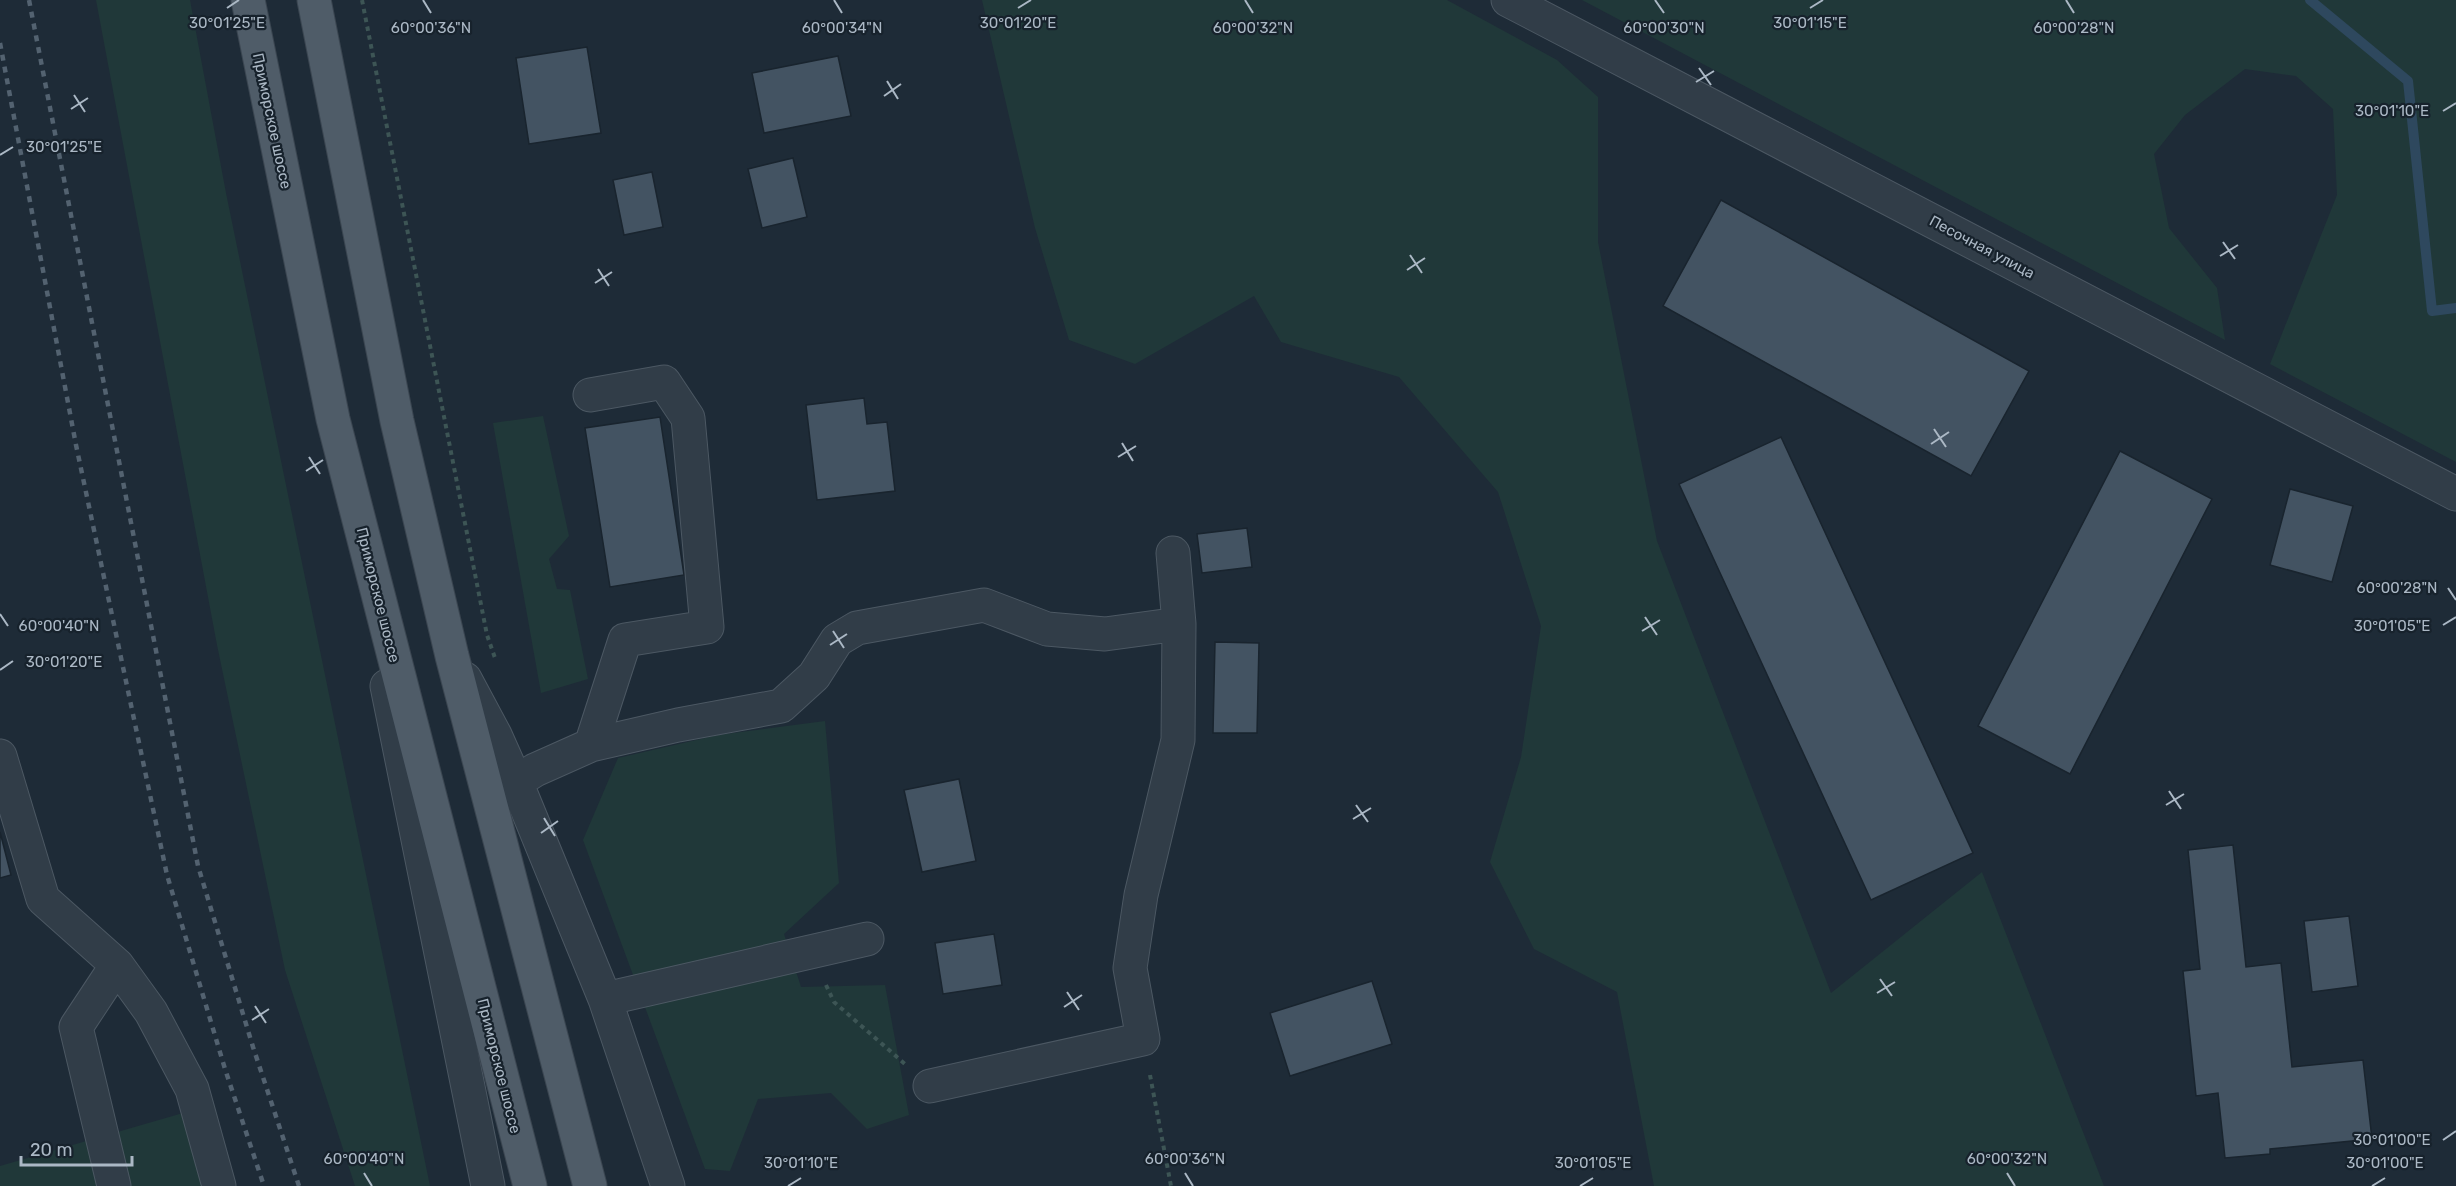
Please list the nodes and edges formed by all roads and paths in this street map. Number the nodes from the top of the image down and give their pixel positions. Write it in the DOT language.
graph roads {
  1 [pos="248,0"];
  2 [pos="314,0"];
  3 [pos="362,0"];
  4 [pos="1508,0"];
  5 [pos="590,395"];
  6 [pos="333,419"];
  7 [pos="2456,494"];
  8 [pos="1173,553"];
  9 [pos="1179,624"];
  10 [pos="452,657"];
  11 [pos="499,669"];
  12 [pos="591,745"];
  13 [pos="0,756"];
  14 [pos="516,782"];
  15 [pos="867,939"];
  16 [pos="812,953"];
  17 [pos="117,965"];
  18 [pos="605,999"];
  19 [pos="1143,1038"];
  20 [pos="930,1086"];
  21 [pos="114,1186"];
  22 [pos="219,1186"];
  23 [pos="488,1186"];
  24 [pos="530,1186"];
  25 [pos="590,1186"];
  26 [pos="668,1186"];
  27 [pos="1171,1186"];
  1 -- 6 [label="main road, Приморское шоссе"];
  2 -- 10 [label="main road"];
  3 -- 11 [label="path"];
  4 -- 7 [label="street, Песочная улица"];
  5 -- 12 [label="street"];
  6 -- 23 [label="street"];
  6 -- 24 [label="main road, Приморское шоссе"];
  8 -- 9 [label="street"];
  9 -- 12 [label="street"];
  9 -- 19 [label="street"];
  10 -- 14 [label="street"];
  10 -- 25 [label="main road"];
  12 -- 14 [label="street"];
  13 -- 17 [label="street"];
  14 -- 18 [label="street"];
  15 -- 16 [label="street"];
  16 -- 18 [label="street"];
  16 -- 20 [label="path"];
  17 -- 21 [label="street"];
  17 -- 22 [label="street"];
  18 -- 26 [label="street"];
  19 -- 20 [label="street"];
  19 -- 27 [label="path"];
}
